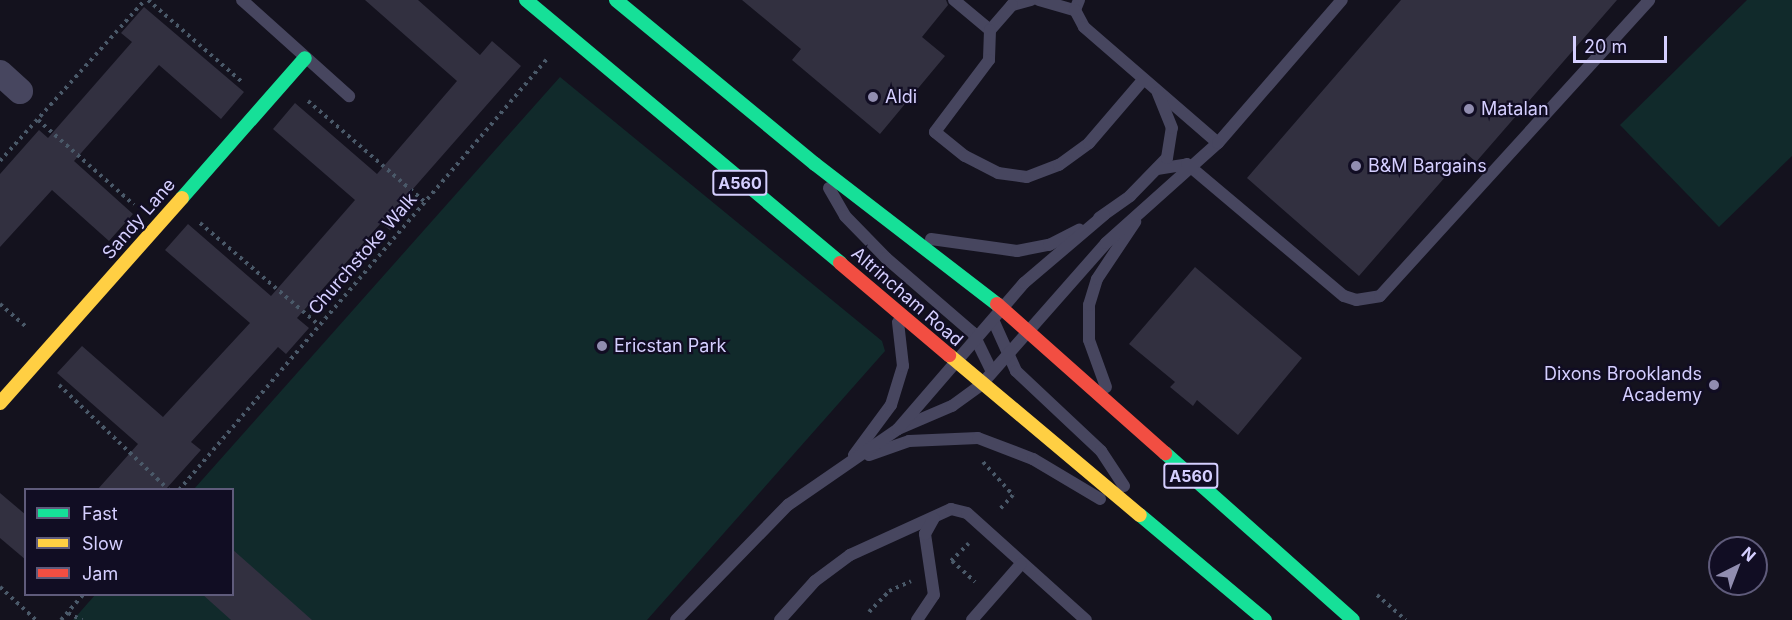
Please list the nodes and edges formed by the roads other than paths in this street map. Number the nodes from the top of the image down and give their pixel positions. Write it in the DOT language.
graph roads {
  1 [pos="242,0"];
  2 [pos="526,0"];
  3 [pos="616,0"];
  4 [pos="954,0"];
  5 [pos="1031,0"];
  6 [pos="1039,0"];
  7 [pos="1342,0"];
  8 [pos="1649,0"];
  9 [pos="1077,5"];
  10 [pos="990,30"];
  11 [pos="305,58"];
  12 [pos="0,74"];
  13 [pos="1143,80"];
  14 [pos="20,91"];
  15 [pos="1158,93"];
  16 [pos="349,96"];
  17 [pos="1218,143"];
  18 [pos="815,164"];
  19 [pos="1192,168"];
  20 [pos="1158,169"];
  21 [pos="1144,209"];
  22 [pos="1104,215"];
  23 [pos="906,233"];
  24 [pos="894,308"];
  25 [pos="1003,309"];
  26 [pos="994,322"];
  27 [pos="1029,332"];
  28 [pos="978,340"];
  29 [pos="1008,355"];
  30 [pos="957,363"];
  31 [pos="992,372"];
  32 [pos="981,385"];
  33 [pos="0,403"];
  34 [pos="1113,405"];
  35 [pos="898,429"];
  36 [pos="848,463"];
  37 [pos="934,518"];
  38 [pos="1151,527"];
  39 [pos="1021,564"];
  40 [pos="793,606"];
  41 [pos="676,620"];
  42 [pos="780,620"];
  43 [pos="793,620"];
  44 [pos="917,620"];
  45 [pos="972,620"];
  46 [pos="1086,620"];
  47 [pos="1265,620"];
  48 [pos="1353,620"];
  1 -- 11 [label="lane"];
  2 -- 24 [label="main road, Altrincham Road / A560"];
  3 -- 18 [label="main road, A560"];
  4 -- 10 [label="lane"];
  5 -- 10 [label="lane"];
  6 -- 9 [label="lane"];
  7 -- 17 [label="lane"];
  8 -- 19 [label="lane"];
  9 -- 13 [label="lane"];
  10 -- 13 [label="lane"];
  11 -- 16 [label="lane"];
  11 -- 33 [label="main road, Sandy Lane"];
  12 -- 14 [label="street"];
  13 -- 15 [label="lane"];
  15 -- 17 [label="lane"];
  15 -- 20 [label="lane"];
  17 -- 19 [label="lane"];
  18 -- 23 [label="main road, A560"];
  18 -- 28 [label="lane"];
  19 -- 20 [label="lane"];
  19 -- 21 [label="lane"];
  20 -- 22 [label="lane"];
  21 -- 27 [label="lane"];
  21 -- 34 [label="lane"];
  22 -- 23 [label="lane"];
  22 -- 25 [label="lane"];
  23 -- 25 [label="main road, A560"];
  24 -- 30 [label="main road, Altrincham Road / A560"];
  24 -- 36 [label="lane"];
  25 -- 26 [label="lane"];
  25 -- 27 [label="main road, A560"];
  26 -- 28 [label="lane"];
  26 -- 29 [label="lane"];
  27 -- 29 [label="lane"];
  27 -- 34 [label="main road, A560"];
  28 -- 30 [label="lane"];
  28 -- 31 [label="lane"];
  29 -- 31 [label="lane"];
  29 -- 38 [label="lane"];
  30 -- 32 [label="main road, Altrincham Road / A560"];
  30 -- 35 [label="lane"];
  31 -- 32 [label="lane"];
  32 -- 35 [label="lane"];
  32 -- 38 [label="main road, Altrincham Road / A560"];
  34 -- 48 [label="main road, A560"];
  35 -- 36 [label="lane"];
  36 -- 38 [label="lane"];
  36 -- 41 [label="lane"];
  37 -- 39 [label="lane"];
  37 -- 40 [label="lane"];
  37 -- 44 [label="lane"];
  38 -- 47 [label="main road, Altrincham Road / A560"];
  39 -- 45 [label="lane"];
  39 -- 46 [label="lane"];
  40 -- 42 [label="lane"];
  40 -- 43 [label="lane"];
}
